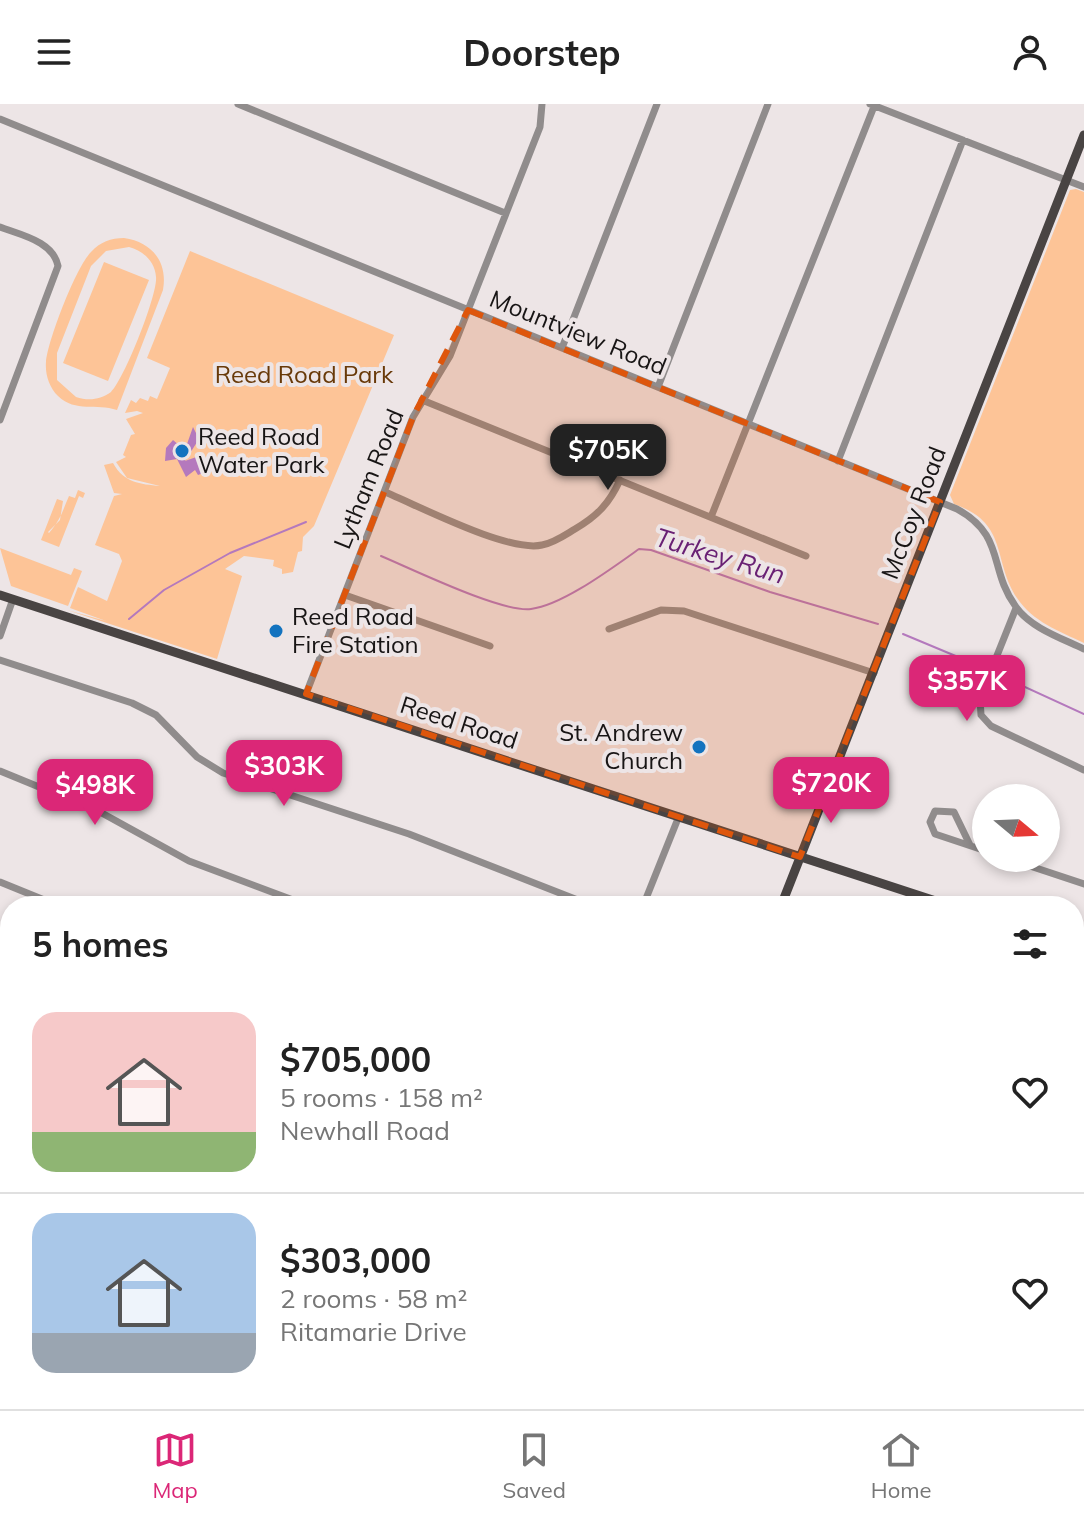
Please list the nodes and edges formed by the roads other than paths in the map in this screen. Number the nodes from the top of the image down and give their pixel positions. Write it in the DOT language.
graph roads {
  1 [pos="238,104"];
  2 [pos="542,104"];
  3 [pos="657,104"];
  4 [pos="768,104"];
  5 [pos="873,105"];
  6 [pos="0,119"];
  7 [pos="1084,135"];
  8 [pos="963,140"];
  9 [pos="1066,181"];
  10 [pos="1084,187"];
  11 [pos="505,213"];
  12 [pos="0,227"];
  13 [pos="468,310"];
  14 [pos="562,348"];
  15 [pos="658,387"];
  16 [pos="422,400"];
  17 [pos="2,405"];
  18 [pos="0,420"];
  19 [pos="747,424"];
  20 [pos="838,461"];
  21 [pos="620,480"];
  22 [pos="385,492"];
  23 [pos="940,502"];
  24 [pos="711,517"];
  25 [pos="806,556"];
  26 [pos="0,595"];
  27 [pos="345,595"];
  28 [pos="13,599"];
  29 [pos="1016,608"];
  30 [pos="609,629"];
  31 [pos="0,636"];
  32 [pos="490,646"];
  33 [pos="1084,649"];
  34 [pos="0,660"];
  35 [pos="874,673"];
  36 [pos="306,694"];
  37 [pos="1084,770"];
  38 [pos="0,771"];
  39 [pos="679,816"];
  40 [pos="970,845"];
  41 [pos="800,857"];
  42 [pos="1048,872"];
  43 [pos="0,882"];
  44 [pos="1084,884"];
  45 [pos="34,896"];
  46 [pos="275,896"];
  47 [pos="567,896"];
  48 [pos="647,896"];
  49 [pos="785,896"];
  50 [pos="920,896"];
  1 -- 11 [label="street"];
  2 -- 11 [label="street, Lytham Road"];
  3 -- 14 [label="street"];
  4 -- 15 [label="street"];
  5 -- 8 [label="street"];
  5 -- 19 [label="street"];
  6 -- 13 [label="street, Mountview Road"];
  7 -- 9 [label="main road, McCoy Road"];
  8 -- 9 [label="street"];
  8 -- 20 [label="street"];
  9 -- 10 [label="street"];
  9 -- 23 [label="main road, McCoy Road"];
  11 -- 13 [label="street, Lytham Road"];
  12 -- 17 [label="street"];
  13 -- 14 [label="street, Mountview Road"];
  13 -- 16 [label="street, Lytham Road"];
  14 -- 15 [label="street, Mountview Road"];
  15 -- 19 [label="street, Mountview Road"];
  16 -- 21 [label="street"];
  16 -- 22 [label="street, Lytham Road"];
  17 -- 18 [label="street"];
  19 -- 20 [label="street, Mountview Road"];
  19 -- 24 [label="street"];
  20 -- 23 [label="street, Mountview Road"];
  21 -- 22 [label="street"];
  21 -- 24 [label="street"];
  22 -- 27 [label="street, Lytham Road"];
  23 -- 29 [label="street, Mountview Road"];
  23 -- 35 [label="main road, McCoy Road"];
  24 -- 25 [label="street"];
  26 -- 28 [label="main road, Reed Road"];
  27 -- 32 [label="street"];
  27 -- 36 [label="street, Lytham Road"];
  28 -- 31 [label="street"];
  28 -- 36 [label="main road, Reed Road"];
  29 -- 33 [label="street, Mountview Road"];
  29 -- 37 [label="street"];
  30 -- 35 [label="street"];
  34 -- 47 [label="street"];
  35 -- 41 [label="main road, McCoy Road"];
  36 -- 39 [label="main road, Reed Road"];
  38 -- 46 [label="street"];
  39 -- 41 [label="main road, Reed Road"];
  39 -- 48 [label="street"];
  40 -- 40 [label="street"];
  41 -- 49 [label="main road, McCoy Road"];
  41 -- 50 [label="main road, Reed Road"];
  42 -- 44 [label="street"];
  43 -- 45 [label="street"];
}
